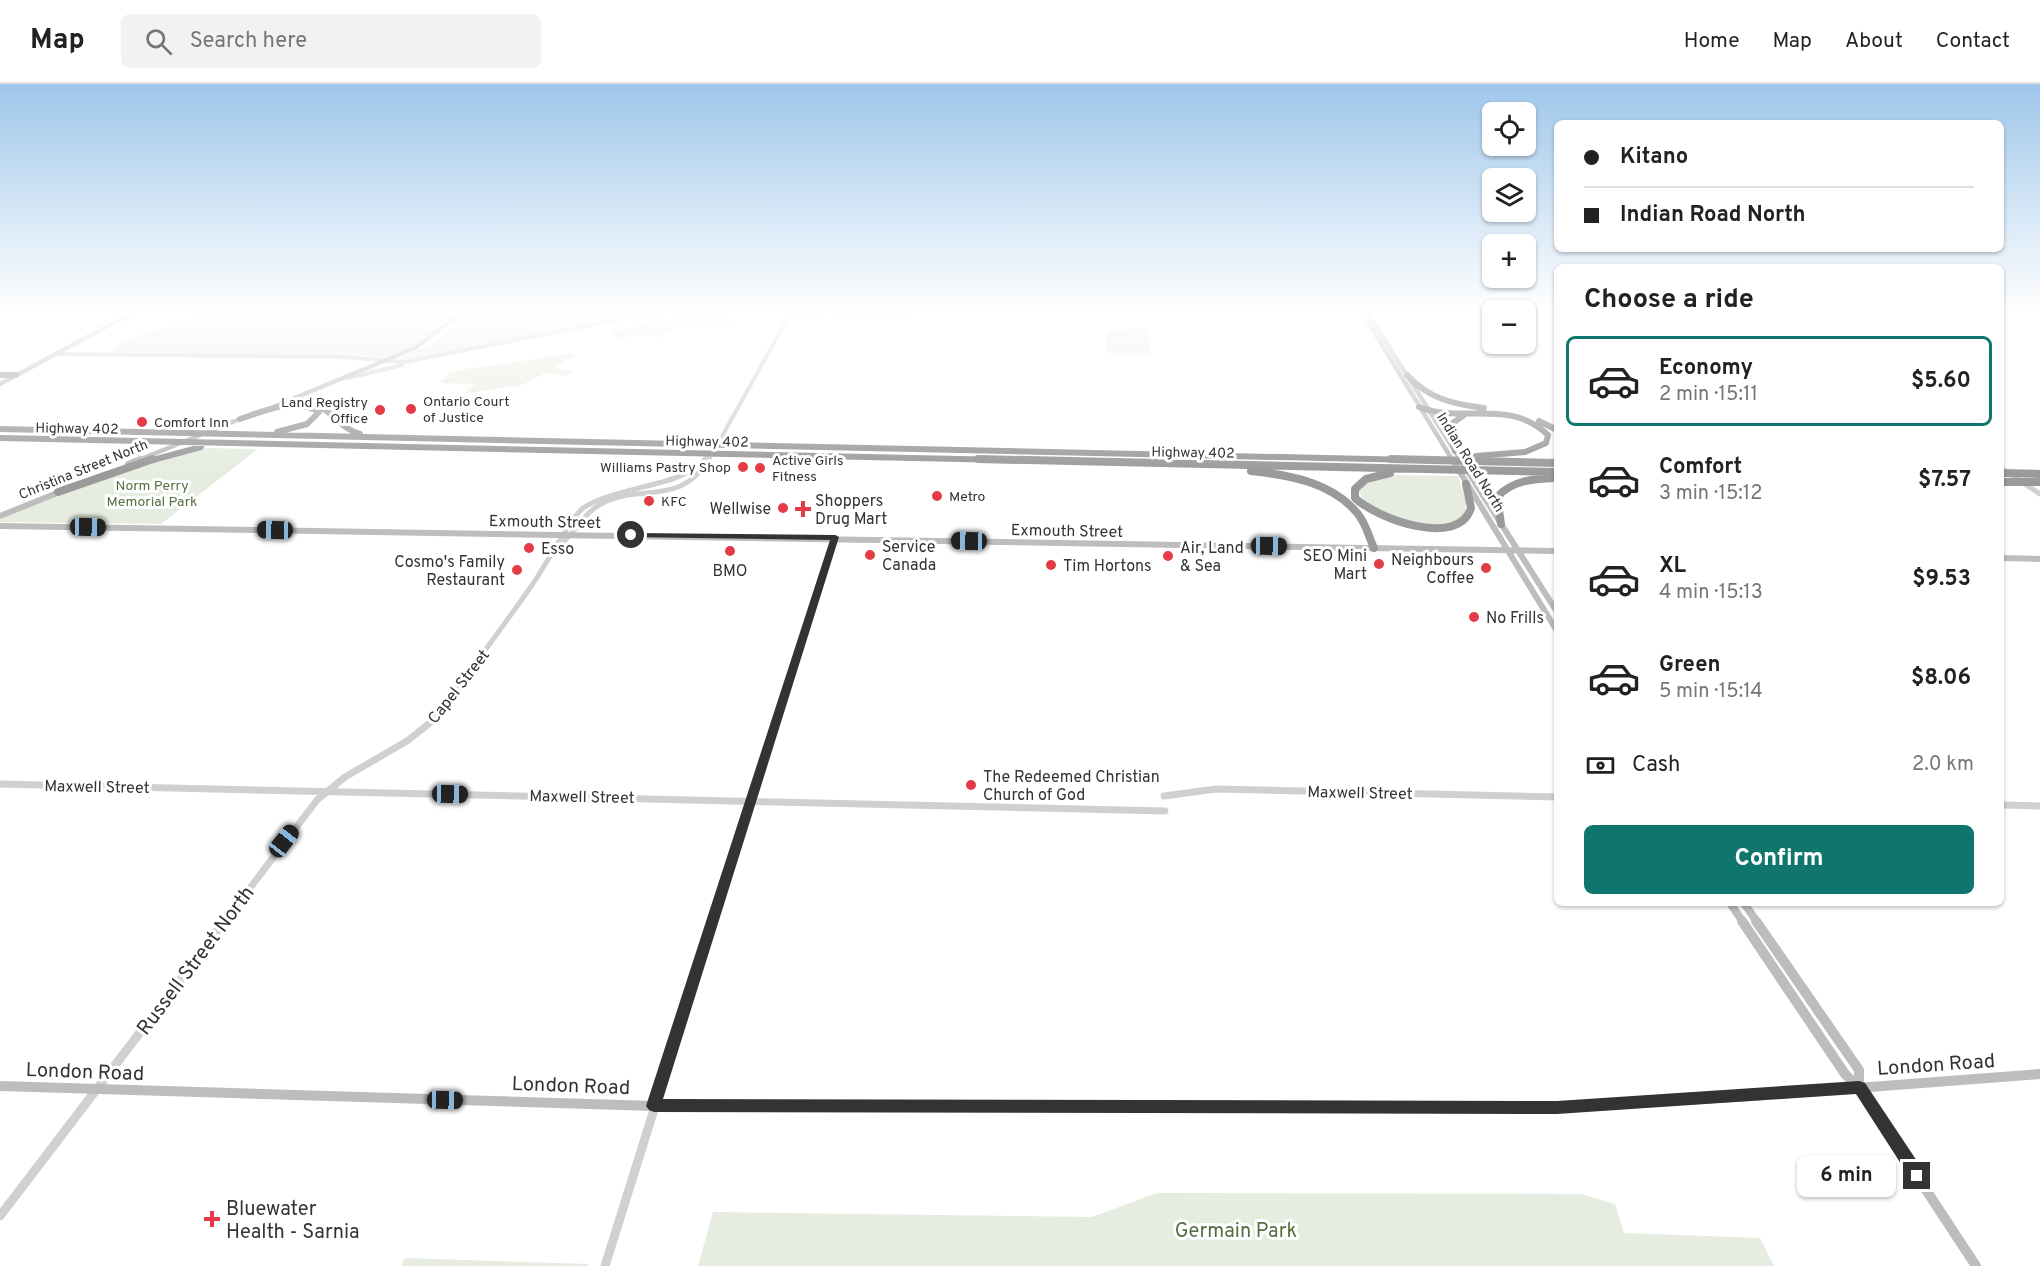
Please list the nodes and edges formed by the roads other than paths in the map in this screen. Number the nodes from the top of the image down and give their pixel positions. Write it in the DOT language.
graph roads {
  1 [pos="33,364"];
  2 [pos="34,364"];
  3 [pos="364,364"];
  4 [pos="378,364"];
  5 [pos="406,364"];
  6 [pos="764,364"];
  7 [pos="1393,364"];
  8 [pos="1400,364"];
  9 [pos="355,373"];
  10 [pos="1407,375"];
  11 [pos="5,378"];
  12 [pos="336,381"];
  13 [pos="279,404"];
  14 [pos="1419,407"];
  15 [pos="1500,411"];
  16 [pos="1428,412"];
  17 [pos="1485,413"];
  18 [pos="240,419"];
  19 [pos="1554,428"];
  20 [pos="0,433"];
  21 [pos="187,434"];
  22 [pos="479,440"];
  23 [pos="0,443"];
  24 [pos="216,443"];
  25 [pos="498,449"];
  26 [pos="706,449"];
  27 [pos="720,449"];
  28 [pos="1455,451"];
  29 [pos="1360,459"];
  30 [pos="1015,460"];
  31 [pos="1554,466"];
  32 [pos="1554,466"];
  33 [pos="2004,470"];
  34 [pos="1554,475"];
  35 [pos="1554,475"];
  36 [pos="2004,475"];
  37 [pos="1554,476"];
  38 [pos="2040,476"];
  39 [pos="2004,482"];
  40 [pos="2040,482"];
  41 [pos="1466,484"];
  42 [pos="58,492"];
  43 [pos="2040,495"];
  44 [pos="0,516"];
  45 [pos="1501,524"];
  46 [pos="0,526"];
  47 [pos="563,534"];
  48 [pos="571,535"];
  49 [pos="835,537"];
  50 [pos="557,547"];
  51 [pos="1374,548"];
  52 [pos="1507,549"];
  53 [pos="1518,550"];
  54 [pos="1554,550"];
  55 [pos="2004,558"];
  56 [pos="2040,559"];
  57 [pos="1554,607"];
  58 [pos="1554,626"];
  59 [pos="0,784"];
  60 [pos="326,791"];
  61 [pos="1164,796"];
  62 [pos="1554,796"];
  63 [pos="752,800"];
  64 [pos="2004,805"];
  65 [pos="2040,806"];
  66 [pos="1165,811"];
  67 [pos="1732,906"];
  68 [pos="1746,906"];
  69 [pos="2040,1074"];
  70 [pos="0,1086"];
  71 [pos="1859,1088"];
  72 [pos="98,1089"];
  73 [pos="654,1106"];
  74 [pos="0,1216"];
  75 [pos="606,1266"];
  76 [pos="1976,1266"];
  1 -- 11 [label="main road"];
  2 -- 11 [label="main road"];
  3 -- 9 [label="street"];
  4 -- 9 [label="main road, Christina Street North"];
  5 -- 12 [label="street"];
  6 -- 27 [label="street"];
  7 -- 14 [label="main road, Indian Road North"];
  8 -- 10 [label="main road, Indian Road North"];
  9 -- 12 [label="main road, Christina Street North"];
  10 -- 15 [label="highway"];
  10 -- 16 [label="main road, Indian Road North"];
  12 -- 13 [label="main road, Christina Street North"];
  13 -- 18 [label="main road, Christina Street North"];
  13 -- 22 [label="highway"];
  14 -- 16 [label="highway"];
  15 -- 16 [label="highway"];
  15 -- 19 [label="highway"];
  16 -- 17 [label="highway"];
  16 -- 28 [label="main road, Indian Road North"];
  16 -- 41 [label="main road, Indian Road North"];
  17 -- 28 [label="highway"];
  17 -- 29 [label="highway"];
  18 -- 21 [label="highway"];
  18 -- 42 [label="main road, Christina Street North"];
  20 -- 21 [label="highway"];
  20 -- 24 [label="highway, Highway 402"];
  20 -- 26 [label="highway, Highway 402"];
  21 -- 22 [label="highway"];
  22 -- 26 [label="highway"];
  23 -- 24 [label="highway"];
  24 -- 25 [label="highway, Highway 402"];
  25 -- 26 [label="highway, Highway 402"];
  25 -- 42 [label="highway"];
  26 -- 27 [label="highway, Highway 402"];
  27 -- 29 [label="highway"];
  27 -- 30 [label="highway, Highway 402"];
  27 -- 31 [label="highway"];
  27 -- 47 [label="street, Capel Street"];
  27 -- 48 [label="street, Capel Street"];
  28 -- 45 [label="main road, Indian Road North"];
  29 -- 32 [label="highway"];
  30 -- 34 [label="highway, Highway 402"];
  30 -- 51 [label="highway"];
  33 -- 43 [label="street"];
  35 -- 41 [label="highway"];
  36 -- 38 [label="highway"];
  37 -- 45 [label="highway"];
  39 -- 40 [label="highway"];
  41 -- 52 [label="main road, Indian Road North"];
  42 -- 44 [label="main road, Christina Street North"];
  45 -- 53 [label="main road, Indian Road North"];
  46 -- 47 [label="main road, Exmouth Street"];
  47 -- 48 [label="main road, Exmouth Street"];
  47 -- 50 [label="street, Capel Street"];
  48 -- 49 [label="main road, Exmouth Street"];
  48 -- 50 [label="street, Capel Street"];
  49 -- 51 [label="main road, Exmouth Street"];
  49 -- 63 [label="street"];
  50 -- 60 [label="street, Capel Street"];
  51 -- 52 [label="main road, Exmouth Street"];
  52 -- 53 [label="main road, Exmouth Street"];
  52 -- 58 [label="main road, Indian Road North"];
  53 -- 54 [label="main road, Exmouth Street"];
  53 -- 57 [label="main road, Indian Road North"];
  55 -- 56 [label="main road"];
  59 -- 60 [label="street, Maxwell Street"];
  60 -- 63 [label="street, Maxwell Street"];
  60 -- 72 [label="street, Russell Street North"];
  61 -- 62 [label="street, Maxwell Street"];
  63 -- 66 [label="street, Maxwell Street"];
  63 -- 73 [label="street"];
  64 -- 65 [label="street"];
  67 -- 71 [label="main road"];
  68 -- 71 [label="main road"];
  69 -- 71 [label="main road, London Road"];
  70 -- 72 [label="main road, London Road"];
  71 -- 73 [label="main road, London Road"];
  71 -- 76 [label="main road"];
  72 -- 73 [label="main road, London Road"];
  72 -- 74 [label="street, Russell Street North"];
  73 -- 75 [label="street"];
}
